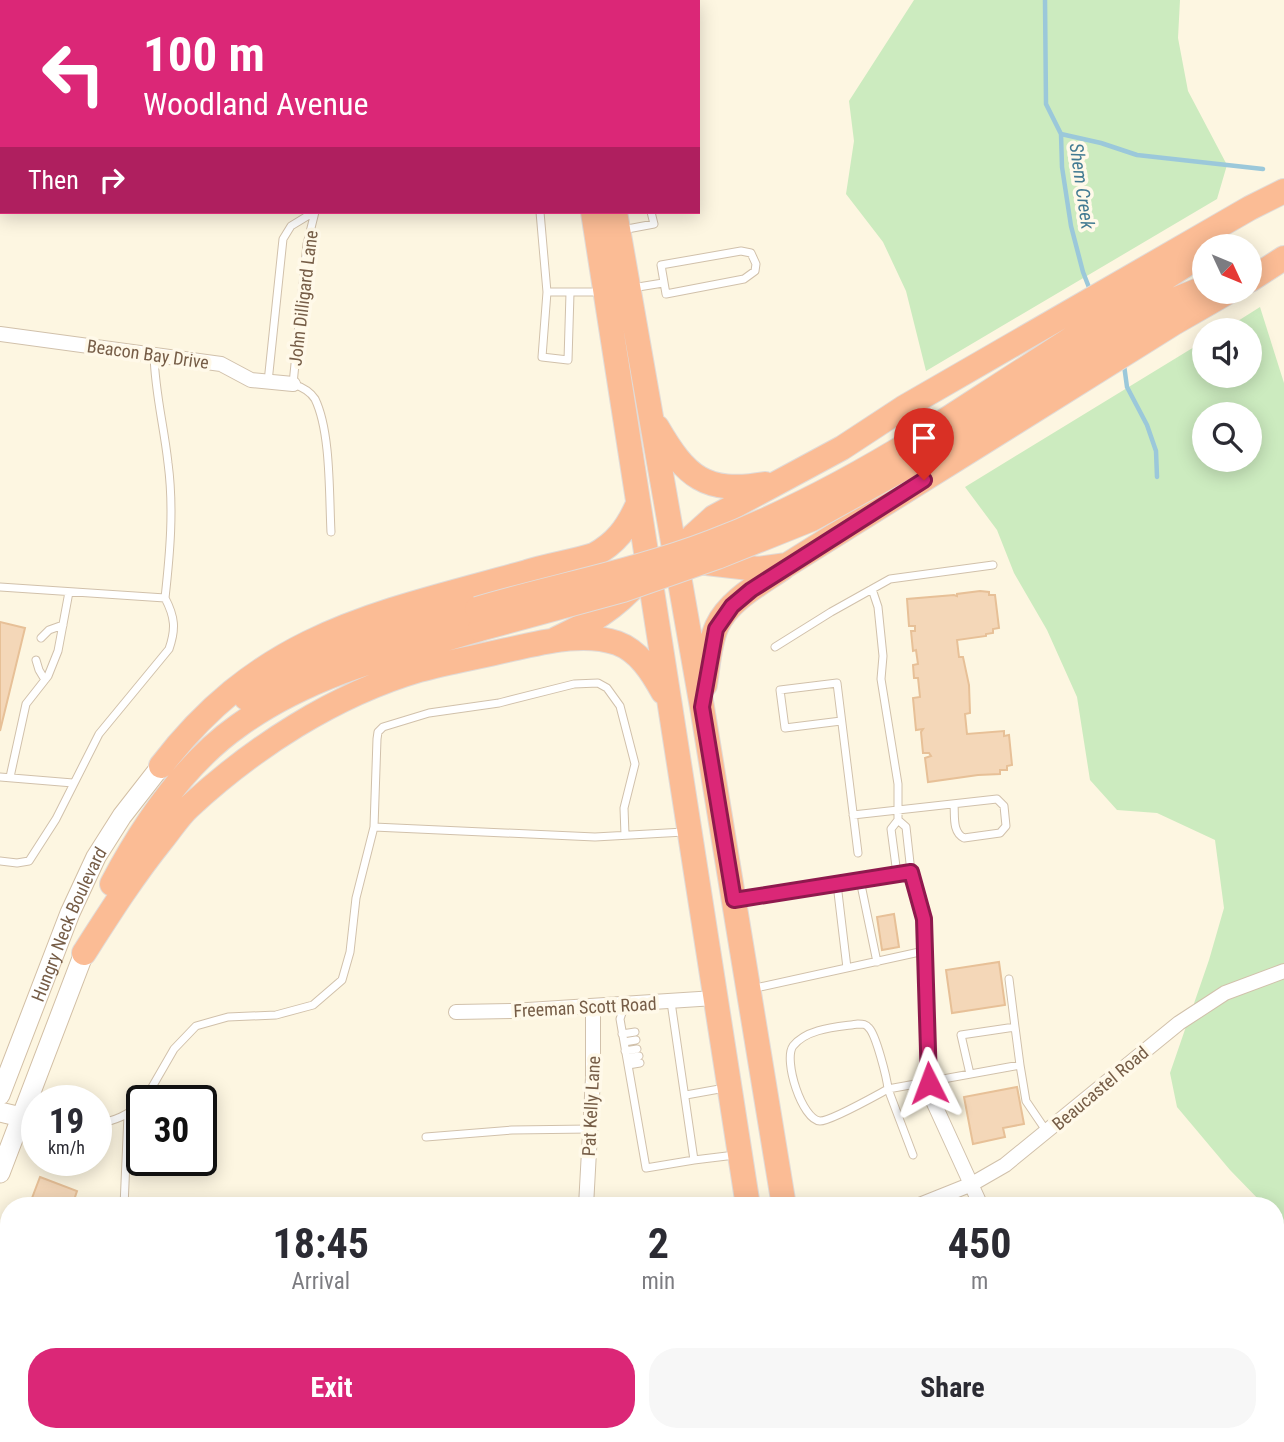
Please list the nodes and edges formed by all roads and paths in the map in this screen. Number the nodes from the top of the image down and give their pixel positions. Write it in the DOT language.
graph roads {
  1 [pos="1284,191"];
  2 [pos="1284,201"];
  3 [pos="312,214"];
  4 [pos="314,214"];
  5 [pos="540,214"];
  6 [pos="594,214"];
  7 [pos="652,214"];
  8 [pos="616,221"];
  9 [pos="1234,234"];
  10 [pos="1284,256"];
  11 [pos="1192,262"];
  12 [pos="1262,264"];
  13 [pos="1262,272"];
  14 [pos="663,283"];
  15 [pos="615,291"];
  16 [pos="547,292"];
  17 [pos="569,293"];
  18 [pos="1192,293"];
  19 [pos="1207,304"];
  20 [pos="0,334"];
  21 [pos="154,355"];
  22 [pos="268,382"];
  23 [pos="293,384"];
  24 [pos="652,418"];
  25 [pos="921,448"];
  26 [pos="776,482"];
  27 [pos="637,506"];
  28 [pos="331,532"];
  29 [pos="575,561"];
  30 [pos="675,561"];
  31 [pos="787,565"];
  32 [pos="993,565"];
  33 [pos="647,572"];
  34 [pos="0,587"];
  35 [pos="872,589"];
  36 [pos="69,592"];
  37 [pos="165,598"];
  38 [pos="479,619"];
  39 [pos="63,625"];
  40 [pos="41,638"];
  41 [pos="556,639"];
  42 [pos="775,647"];
  43 [pos="36,660"];
  44 [pos="45,680"];
  45 [pos="668,702"];
  46 [pos="702,707"];
  47 [pos="841,721"];
  48 [pos="161,766"];
  49 [pos="0,776"];
  50 [pos="10,778"];
  51 [pos="73,783"];
  52 [pos="954,804"];
  53 [pos="898,810"];
  54 [pos="853,815"];
  55 [pos="898,820"];
  56 [pos="374,827"];
  57 [pos="688,831"];
  58 [pos="625,835"];
  59 [pos="858,853"];
  60 [pos="0,861"];
  61 [pos="904,873"];
  62 [pos="860,880"];
  63 [pos="837,884"];
  64 [pos="734,900"];
  65 [pos="925,951"];
  66 [pos="84,953"];
  67 [pos="877,962"];
  68 [pos="847,968"];
  69 [pos="1284,971"];
  70 [pos="1009,979"];
  71 [pos="750,990"];
  72 [pos="715,998"];
  73 [pos="671,1002"];
  74 [pos="625,1004"];
  75 [pos="593,1006"];
  76 [pos="456,1012"];
  77 [pos="1015,1027"];
  78 [pos="623,1038"];
  79 [pos="637,1048"];
  80 [pos="626,1058"];
  81 [pos="1020,1065"];
  82 [pos="970,1074"];
  83 [pos="929,1083"];
  84 [pos="37,1085"];
  85 [pos="153,1085"];
  86 [pos="729,1087"];
  87 [pos="888,1089"];
  88 [pos="0,1096"];
  89 [pos="684,1100"];
  90 [pos="0,1112"];
  91 [pos="21,1117"];
  92 [pos="21,1127"];
  93 [pos="590,1129"];
  94 [pos="1047,1132"];
  95 [pos="426,1137"];
  96 [pos="740,1154"];
  97 [pos="914,1155"];
  98 [pos="126,1160"];
  99 [pos="694,1160"];
  100 [pos="0,1173"];
  101 [pos="972,1185"];
  102 [pos="124,1197"];
  103 [pos="586,1197"];
  104 [pos="747,1197"];
  105 [pos="783,1197"];
  106 [pos="941,1197"];
  107 [pos="977,1197"];
  1 -- 26 [label="highway"];
  2 -- 9 [label="highway"];
  3 -- 22 [label="lane, John Dilligard Lane"];
  4 -- 23 [label="lane, John Dilligard Lane"];
  5 -- 16 [label="lane"];
  6 -- 15 [label="highway"];
  7 -- 8 [label="lane"];
  8 -- 15 [label="highway"];
  10 -- 12 [label="highway"];
  10 -- 13 [label="highway"];
  11 -- 25 [label="highway"];
  14 -- 14 [label="lane"];
  14 -- 15 [label="lane"];
  15 -- 17 [label="lane"];
  15 -- 24 [label="highway"];
  15 -- 27 [label="highway"];
  16 -- 17 [label="lane"];
  16 -- 17 [label="lane"];
  18 -- 25 [label="highway"];
  19 -- 31 [label="highway"];
  20 -- 21 [label="street, Beacon Bay Drive"];
  21 -- 22 [label="street, Beacon Bay Drive"];
  21 -- 37 [label="lane"];
  22 -- 23 [label="street, Beacon Bay Drive"];
  23 -- 28 [label="lane"];
  24 -- 26 [label="highway"];
  24 -- 30 [label="highway"];
  25 -- 38 [label="highway, bridge"];
  26 -- 30 [label="highway"];
  27 -- 29 [label="highway"];
  27 -- 33 [label="highway"];
  29 -- 33 [label="highway"];
  29 -- 48 [label="highway"];
  30 -- 31 [label="highway"];
  30 -- 33 [label="highway"];
  30 -- 46 [label="highway"];
  31 -- 46 [label="highway"];
  32 -- 35 [label="lane"];
  33 -- 41 [label="highway"];
  33 -- 45 [label="highway"];
  34 -- 36 [label="lane"];
  35 -- 42 [label="lane"];
  35 -- 53 [label="lane"];
  36 -- 37 [label="lane"];
  36 -- 39 [label="lane"];
  37 -- 51 [label="lane"];
  38 -- 48 [label="highway"];
  38 -- 66 [label="highway"];
  39 -- 40 [label="lane"];
  39 -- 44 [label="lane"];
  41 -- 45 [label="highway"];
  41 -- 66 [label="highway"];
  43 -- 44 [label="lane"];
  44 -- 50 [label="lane"];
  45 -- 57 [label="highway"];
  46 -- 64 [label="highway"];
  47 -- 47 [label="lane"];
  47 -- 54 [label="lane"];
  48 -- 88 [label="main road, Hungry Neck Boulevard"];
  49 -- 50 [label="lane"];
  50 -- 51 [label="lane"];
  51 -- 60 [label="lane"];
  52 -- 52 [label="lane"];
  52 -- 53 [label="lane"];
  53 -- 54 [label="lane"];
  53 -- 55 [label="lane"];
  54 -- 59 [label="lane"];
  55 -- 61 [label="lane"];
  55 -- 61 [label="lane"];
  56 -- 58 [label="lane"];
  56 -- 58 [label="lane"];
  56 -- 85 [label="lane"];
  57 -- 58 [label="lane"];
  57 -- 72 [label="highway"];
  61 -- 62 [label="street"];
  61 -- 65 [label="street"];
  62 -- 63 [label="street"];
  62 -- 67 [label="lane"];
  63 -- 64 [label="street"];
  63 -- 68 [label="lane"];
  64 -- 71 [label="highway"];
  65 -- 67 [label="lane"];
  65 -- 83 [label="street"];
  66 -- 84 [label="main road, Hungry Neck Boulevard"];
  67 -- 68 [label="lane"];
  68 -- 71 [label="lane"];
  69 -- 94 [label="street, Beaucastel Road"];
  70 -- 77 [label="lane"];
  71 -- 105 [label="highway"];
  72 -- 73 [label="street, Freeman Scott Road"];
  72 -- 86 [label="highway"];
  73 -- 74 [label="street, Freeman Scott Road"];
  73 -- 89 [label="lane"];
  74 -- 75 [label="street, Freeman Scott Road"];
  74 -- 78 [label="lane"];
  75 -- 76 [label="street, Freeman Scott Road"];
  75 -- 93 [label="street, Pat Kelly Lane"];
  77 -- 81 [label="lane"];
  77 -- 82 [label="lane"];
  78 -- 79 [label="lane"];
  78 -- 80 [label="lane"];
  79 -- 80 [label="lane"];
  79 -- 80 [label="lane"];
  80 -- 99 [label="lane"];
  81 -- 82 [label="lane"];
  81 -- 94 [label="lane"];
  82 -- 83 [label="lane"];
  83 -- 87 [label="lane"];
  83 -- 101 [label="street"];
  86 -- 89 [label="lane"];
  86 -- 96 [label="highway"];
  87 -- 87 [label="lane"];
  87 -- 97 [label="lane"];
  89 -- 99 [label="lane"];
  90 -- 91 [label="main road"];
  92 -- 100 [label="main road, Hungry Neck Boulevard"];
  93 -- 95 [label="lane"];
  93 -- 103 [label="street, Pat Kelly Lane"];
  94 -- 101 [label="street, Beaucastel Road"];
  96 -- 99 [label="lane"];
  96 -- 104 [label="highway"];
  98 -- 102 [label="lane"];
  101 -- 106 [label="street, Beaucastel Road"];
  101 -- 107 [label="street"];
}
